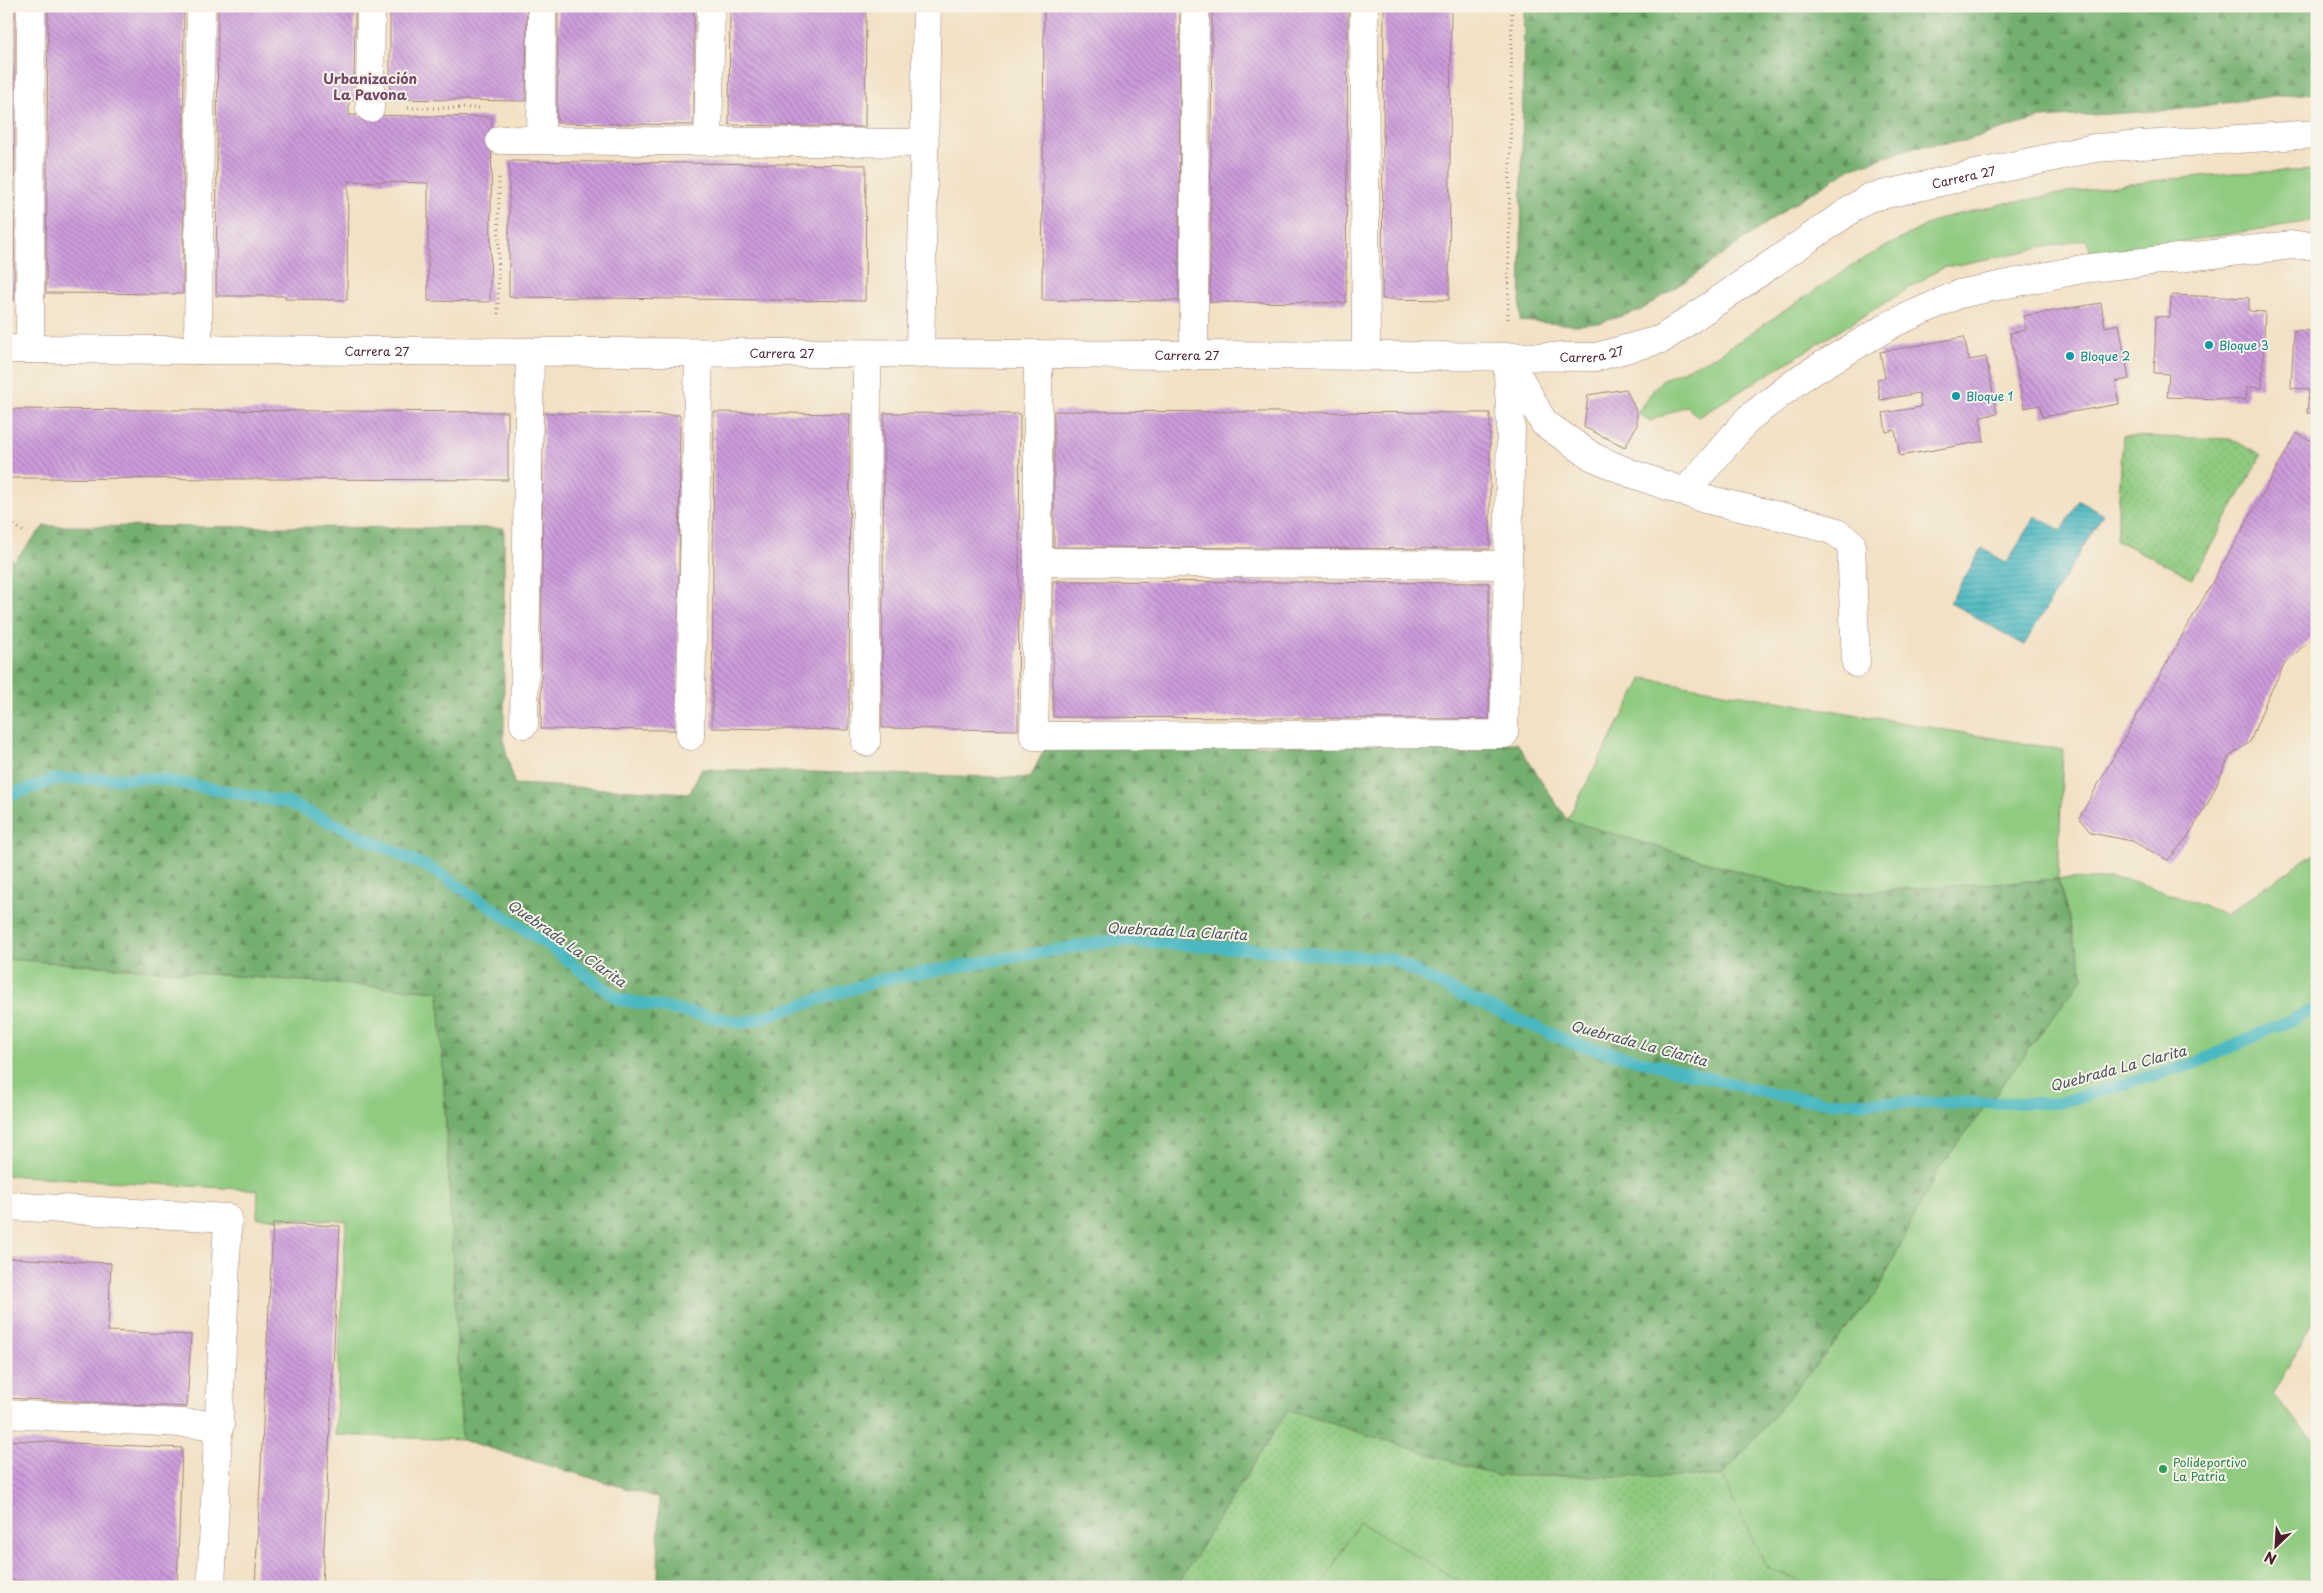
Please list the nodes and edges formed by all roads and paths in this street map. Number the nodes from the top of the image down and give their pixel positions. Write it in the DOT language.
graph roads {
  1 [pos="31,6"];
  2 [pos="201,6"];
  3 [pos="371,6"];
  4 [pos="542,6"];
  5 [pos="711,6"];
  6 [pos="927,6"];
  7 [pos="1196,6"];
  8 [pos="1364,6"];
  9 [pos="1512,6"];
  10 [pos="370,108"];
  11 [pos="484,108"];
  12 [pos="2317,134"];
  13 [pos="500,140"];
  14 [pos="541,140"];
  15 [pos="708,142"];
  16 [pos="925,143"];
  17 [pos="2317,245"];
  18 [pos="18,349"];
  19 [pos="198,350"];
  20 [pos="498,352"];
  21 [pos="530,352"];
  22 [pos="699,353"];
  23 [pos="867,354"];
  24 [pos="920,354"];
  25 [pos="1038,354"];
  26 [pos="1194,356"];
  27 [pos="1366,357"];
  28 [pos="1507,357"];
  29 [pos="1685,492"];
  30 [pos="6,519"];
  31 [pos="24,532"];
  32 [pos="1038,562"];
  33 [pos="1508,565"];
  34 [pos="1856,663"];
  35 [pos="524,724"];
  36 [pos="690,736"];
  37 [pos="866,742"];
  38 [pos="6,1206"];
  39 [pos="6,1414"];
  40 [pos="220,1425"];
  41 [pos="211,1587"];
  1 -- 18 [label="street"];
  2 -- 19 [label="street"];
  3 -- 10 [label="street"];
  4 -- 14 [label="street"];
  5 -- 15 [label="street"];
  6 -- 16 [label="street"];
  7 -- 26 [label="street"];
  8 -- 27 [label="street"];
  9 -- 28 [label="path"];
  10 -- 11 [label="path"];
  12 -- 28 [label="street, Carrera 27"];
  13 -- 14 [label="street"];
  13 -- 20 [label="path"];
  14 -- 15 [label="street"];
  15 -- 16 [label="street"];
  16 -- 24 [label="street"];
  17 -- 29 [label="street"];
  18 -- 19 [label="street, Carrera 27"];
  19 -- 20 [label="street, Carrera 27"];
  20 -- 21 [label="street, Carrera 27"];
  21 -- 22 [label="street, Carrera 27"];
  21 -- 35 [label="street"];
  22 -- 23 [label="street, Carrera 27"];
  22 -- 36 [label="street"];
  23 -- 24 [label="street, Carrera 27"];
  23 -- 37 [label="street"];
  24 -- 25 [label="street, Carrera 27"];
  25 -- 26 [label="street, Carrera 27"];
  25 -- 32 [label="street"];
  26 -- 27 [label="street, Carrera 27"];
  27 -- 28 [label="street, Carrera 27"];
  28 -- 29 [label="street"];
  28 -- 33 [label="street"];
  29 -- 34 [label="street"];
  30 -- 31 [label="path"];
  32 -- 33 [label="street"];
  32 -- 33 [label="street"];
  38 -- 40 [label="street"];
  39 -- 40 [label="street"];
  40 -- 41 [label="street"];
}
